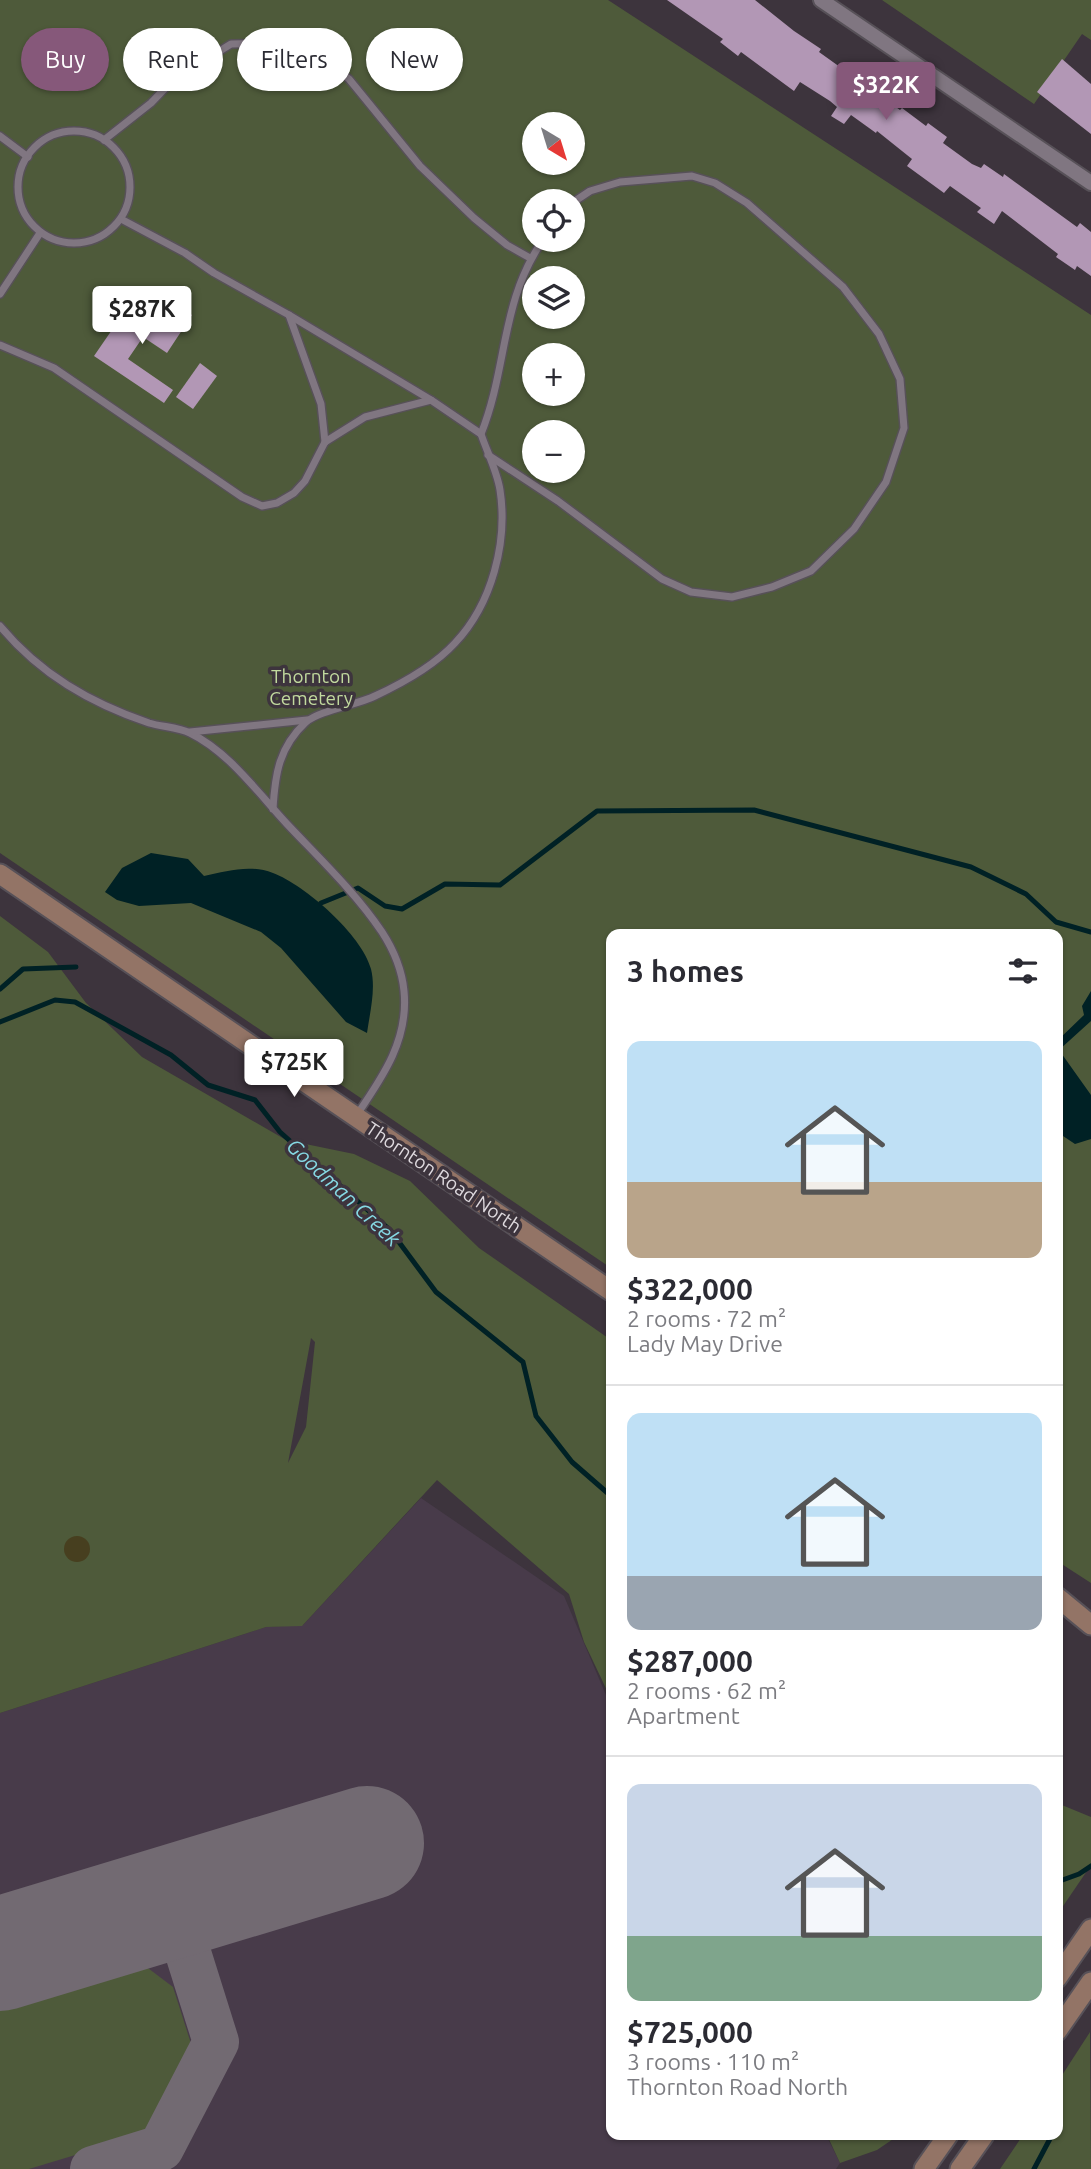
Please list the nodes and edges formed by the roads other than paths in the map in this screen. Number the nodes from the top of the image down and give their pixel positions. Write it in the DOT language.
graph roads {
  1 [pos="821,0"];
  2 [pos="0,136"];
  3 [pos="103,140"];
  4 [pos="28,156"];
  5 [pos="1091,183"];
  6 [pos="585,195"];
  7 [pos="121,219"];
  8 [pos="40,233"];
  9 [pos="534,252"];
  10 [pos="530,258"];
  11 [pos="0,294"];
  12 [pos="289,315"];
  13 [pos="0,345"];
  14 [pos="430,400"];
  15 [pos="481,434"];
  16 [pos="325,442"];
  17 [pos="488,455"];
  18 [pos="0,626"];
  19 [pos="307,720"];
  20 [pos="189,732"];
  21 [pos="273,808"];
  22 [pos="0,874"];
  23 [pos="355,1117"];
  24 [pos="606,1287"];
  25 [pos="1063,1602"];
  26 [pos="1091,1625"];
  27 [pos="1091,1929"];
  28 [pos="1063,1969"];
  29 [pos="1091,1982"];
  30 [pos="1063,2022"];
  31 [pos="944,2140"];
  32 [pos="980,2140"];
  33 [pos="924,2169"];
  34 [pos="960,2169"];
  1 -- 5 [label="street"];
  2 -- 4 [label="lane"];
  3 -- 4 [label="lane"];
  3 -- 7 [label="lane"];
  3 -- 10 [label="lane"];
  4 -- 8 [label="lane"];
  6 -- 17 [label="lane"];
  7 -- 8 [label="lane"];
  7 -- 12 [label="lane"];
  8 -- 11 [label="lane"];
  9 -- 10 [label="lane"];
  10 -- 15 [label="lane"];
  12 -- 14 [label="lane"];
  12 -- 16 [label="lane"];
  13 -- 16 [label="lane"];
  14 -- 15 [label="lane"];
  14 -- 16 [label="lane"];
  15 -- 17 [label="lane"];
  17 -- 19 [label="lane"];
  18 -- 20 [label="lane"];
  19 -- 20 [label="lane"];
  19 -- 21 [label="lane"];
  20 -- 21 [label="lane"];
  21 -- 23 [label="lane"];
  22 -- 23 [label="main road, Thornton Road North"];
  23 -- 24 [label="main road, Thornton Road North"];
  25 -- 26 [label="main road"];
  27 -- 28 [label="main road"];
  29 -- 30 [label="main road"];
  31 -- 33 [label="main road"];
  32 -- 34 [label="main road"];
}
